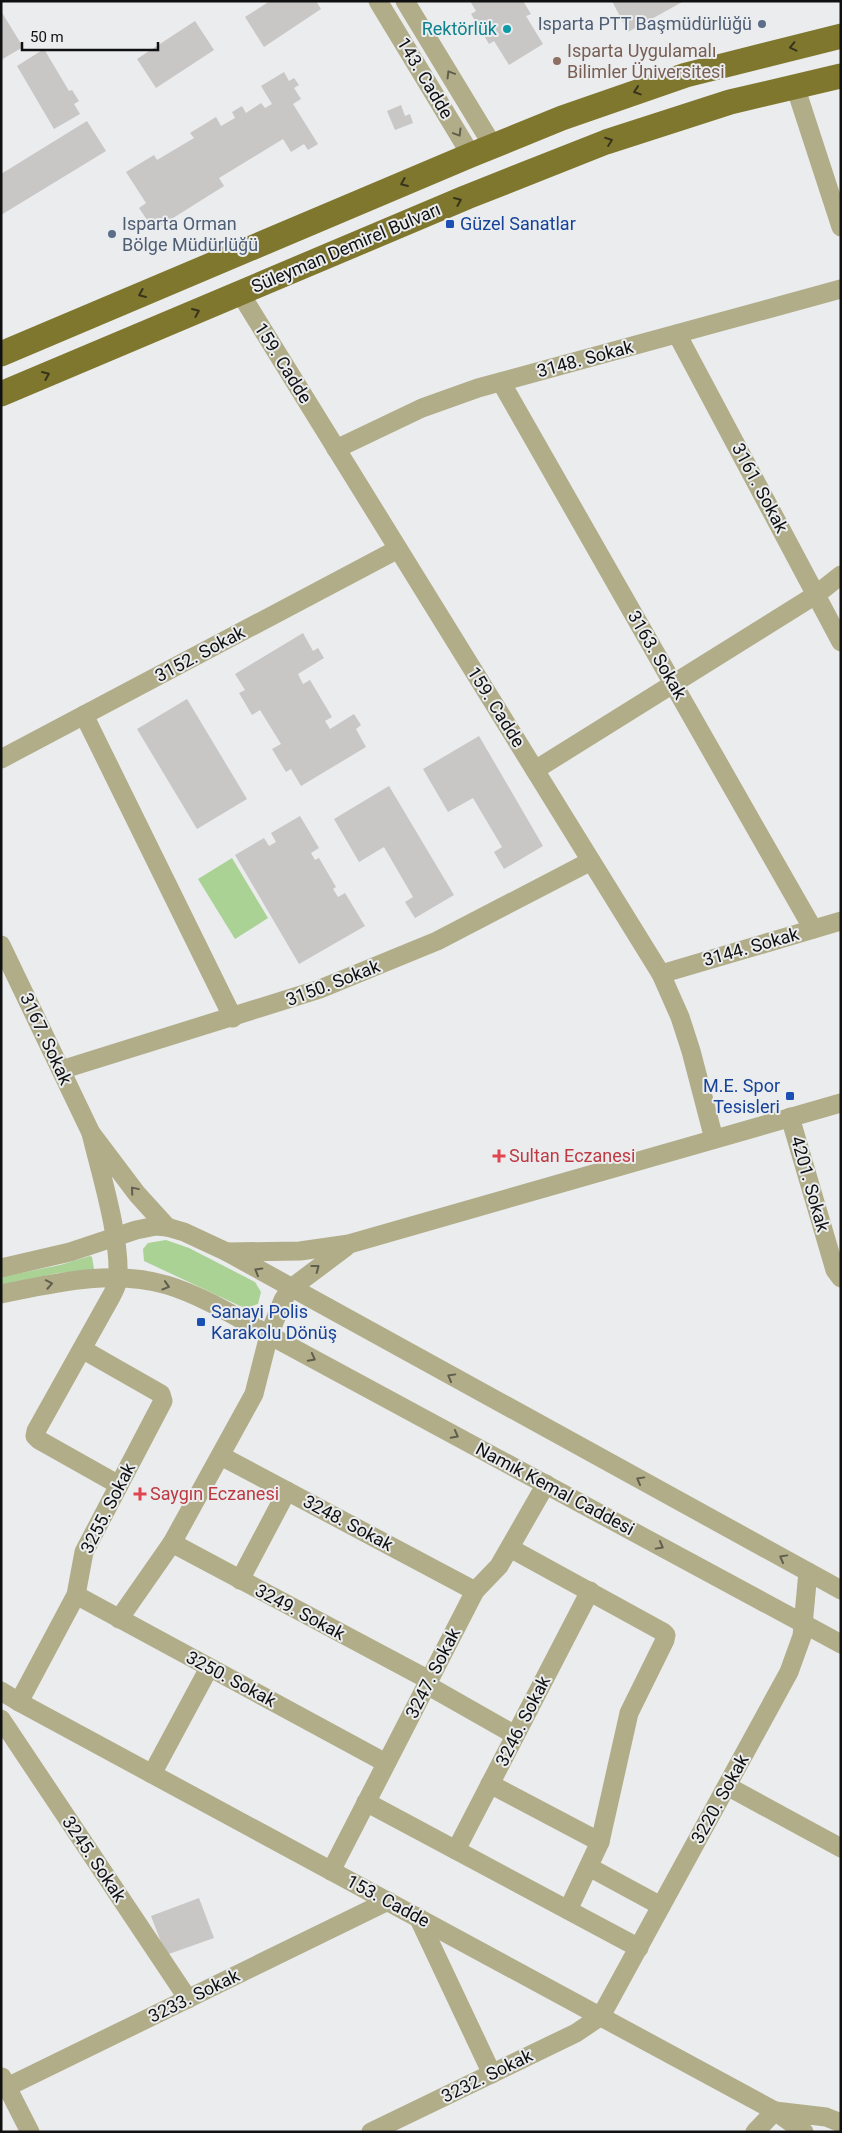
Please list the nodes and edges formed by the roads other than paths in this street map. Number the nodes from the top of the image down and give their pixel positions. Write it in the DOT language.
graph roads {
  1 [pos="378,1"];
  2 [pos="405,1"];
  3 [pos="841,36"];
  4 [pos="841,76"];
  5 [pos="795,86"];
  6 [pos="482,150"];
  7 [pos="841,227"];
  8 [pos="841,289"];
  9 [pos="240,293"];
  10 [pos="677,334"];
  11 [pos="1,354"];
  12 [pos="501,382"];
  13 [pos="1,394"];
  14 [pos="336,449"];
  15 [pos="398,549"];
  16 [pos="841,575"];
  17 [pos="817,594"];
  18 [pos="841,642"];
  19 [pos="673,684"];
  20 [pos="84,715"];
  21 [pos="1,759"];
  22 [pos="535,770"];
  23 [pos="591,861"];
  24 [pos="841,921"];
  25 [pos="813,929"];
  26 [pos="1,945"];
  27 [pos="661,974"];
  28 [pos="233,1018"];
  29 [pos="61,1070"];
  30 [pos="841,1102"];
  31 [pos="790,1117"];
  32 [pos="90,1133"];
  33 [pos="714,1139"];
  34 [pos="167,1226"];
  35 [pos="114,1237"];
  36 [pos="349,1244"];
  37 [pos="226,1252"];
  38 [pos="1,1268"];
  39 [pos="118,1278"];
  40 [pos="841,1278"];
  41 [pos="290,1289"];
  42 [pos="1,1294"];
  43 [pos="269,1335"];
  44 [pos="82,1349"];
  45 [pos="221,1456"];
  46 [pos="546,1484"];
  47 [pos="119,1485"];
  48 [pos="287,1491"];
  49 [pos="172,1543"];
  50 [pos="510,1548"];
  51 [pos="808,1572"];
  52 [pos="240,1580"];
  53 [pos="841,1590"];
  54 [pos="475,1591"];
  55 [pos="590,1591"];
  56 [pos="76,1595"];
  57 [pos="119,1619"];
  58 [pos="804,1624"];
  59 [pos="841,1644"];
  60 [pos="209,1668"];
  61 [pos="428,1682"];
  62 [pos="1,1691"];
  63 [pos="19,1702"];
  64 [pos="1,1719"];
  65 [pos="515,1734"];
  66 [pos="386,1764"];
  67 [pos="152,1774"];
  68 [pos="490,1784"];
  69 [pos="727,1786"];
  70 [pos="366,1802"];
  71 [pos="600,1842"];
  72 [pos="841,1848"];
  73 [pos="456,1850"];
  74 [pos="589,1867"];
  75 [pos="331,1870"];
  76 [pos="388,1901"];
  77 [pos="661,1906"];
  78 [pos="568,1910"];
  79 [pos="418,1918"];
  80 [pos="639,1948"];
  81 [pos="188,1999"];
  82 [pos="601,2016"];
  83 [pos="492,2074"];
  84 [pos="4,2084"];
  85 [pos="775,2110"];
  86 [pos="841,2123"];
  87 [pos="373,2131"];
  88 [pos="30,2132"];
  89 [pos="755,2132"];
  90 [pos="804,2132"];
  1 -- 6 [label="street, 143. Cadde, one-way"];
  6 -- 2 [label="street, 143. Cadde, one-way"];
  3 -- 6 [label="main road, one-way"];
  4 -- 5 [label="main road, Süleyman Demirel Bulvarı"];
  5 -- 7 [label="street"];
  9 -- 5 [label="main road, Süleyman Demirel Bulvarı, one-way"];
  6 -- 11 [label="main road, one-way"];
  8 -- 10 [label="street, 3148. Sokak"];
  13 -- 9 [label="main road, Süleyman Demirel Bulvarı, one-way"];
  9 -- 14 [label="street, 159. Cadde"];
  10 -- 12 [label="street, 3148. Sokak"];
  10 -- 17 [label="street, 3161. Sokak"];
  12 -- 14 [label="street, 3148. Sokak"];
  12 -- 19 [label="street, 3163. Sokak"];
  14 -- 15 [label="street, 159. Cadde"];
  15 -- 20 [label="street, 3152. Sokak"];
  15 -- 22 [label="street, 159. Cadde"];
  16 -- 17 [label="street"];
  17 -- 18 [label="street, 3161. Sokak"];
  17 -- 19 [label="street"];
  19 -- 22 [label="street"];
  19 -- 25 [label="street, 3163. Sokak"];
  20 -- 21 [label="street, 3152. Sokak"];
  20 -- 28 [label="street"];
  22 -- 23 [label="street, 159. Cadde"];
  23 -- 27 [label="street, 159. Cadde"];
  23 -- 28 [label="street, 3150. Sokak"];
  24 -- 25 [label="street, 3144. Sokak"];
  25 -- 27 [label="street, 3144. Sokak"];
  26 -- 29 [label="street, 3167. Sokak"];
  27 -- 33 [label="street, 159. Cadde"];
  28 -- 29 [label="street, 3150. Sokak"];
  29 -- 32 [label="street, 3167. Sokak"];
  30 -- 31 [label="street"];
  31 -- 33 [label="street"];
  31 -- 40 [label="street, 4201. Sokak"];
  34 -- 32 [label="street, 3167. Sokak, one-way"];
  32 -- 35 [label="street, 3167. Sokak"];
  33 -- 36 [label="street"];
  34 -- 35 [label="street"];
  34 -- 37 [label="street"];
  35 -- 38 [label="street"];
  35 -- 39 [label="street, 3167. Sokak"];
  36 -- 37 [label="street"];
  41 -- 36 [label="street, one-way"];
  41 -- 37 [label="street, one-way"];
  42 -- 39 [label="street, Namık Kemal Caddesi, one-way"];
  39 -- 43 [label="street, Namık Kemal Caddesi, one-way"];
  39 -- 44 [label="street"];
  41 -- 43 [label="street"];
  51 -- 41 [label="street, one-way"];
  43 -- 45 [label="street"];
  43 -- 46 [label="street, Namık Kemal Caddesi, one-way"];
  44 -- 47 [label="street, 3255. Sokak"];
  44 -- 47 [label="street"];
  45 -- 48 [label="street, 3248. Sokak"];
  45 -- 49 [label="street"];
  46 -- 50 [label="street, 3247. Sokak"];
  46 -- 58 [label="street, Namık Kemal Caddesi, one-way"];
  47 -- 56 [label="street, 3255. Sokak"];
  48 -- 52 [label="street"];
  48 -- 54 [label="street, 3248. Sokak"];
  49 -- 52 [label="street, 3249. Sokak"];
  49 -- 57 [label="street"];
  50 -- 54 [label="street, 3247. Sokak"];
  50 -- 55 [label="street"];
  51 -- 53 [label="street"];
  51 -- 58 [label="street, 3220. Sokak"];
  52 -- 61 [label="street, 3249. Sokak"];
  54 -- 61 [label="street, 3247. Sokak"];
  55 -- 65 [label="street, 3246. Sokak"];
  55 -- 71 [label="street"];
  56 -- 57 [label="street, 3250. Sokak"];
  56 -- 63 [label="street, 3255. Sokak"];
  57 -- 60 [label="street, 3250. Sokak"];
  58 -- 59 [label="street, Namık Kemal Caddesi"];
  58 -- 69 [label="street, 3220. Sokak"];
  60 -- 66 [label="street, 3250. Sokak"];
  60 -- 67 [label="street"];
  61 -- 65 [label="street, 3249. Sokak"];
  61 -- 66 [label="street, 3247. Sokak"];
  62 -- 63 [label="street, 153. Cadde"];
  63 -- 67 [label="street, 153. Cadde"];
  64 -- 81 [label="street, 3245. Sokak"];
  65 -- 68 [label="street, 3246. Sokak"];
  66 -- 70 [label="street, 3247. Sokak"];
  67 -- 75 [label="street, 153. Cadde"];
  68 -- 71 [label="street"];
  68 -- 73 [label="street, 3246. Sokak"];
  69 -- 72 [label="street"];
  69 -- 77 [label="street, 3220. Sokak"];
  70 -- 73 [label="street"];
  70 -- 75 [label="street, 3247. Sokak"];
  71 -- 74 [label="street"];
  73 -- 78 [label="street"];
  74 -- 77 [label="street"];
  74 -- 78 [label="street"];
  75 -- 76 [label="street, 153. Cadde"];
  76 -- 79 [label="street, 153. Cadde"];
  76 -- 81 [label="street, 3233. Sokak"];
  77 -- 80 [label="street, 3220. Sokak"];
  78 -- 80 [label="street"];
  79 -- 82 [label="street, 153. Cadde"];
  79 -- 83 [label="street"];
  80 -- 82 [label="street, 3220. Sokak"];
  81 -- 84 [label="street, 3233. Sokak"];
  82 -- 83 [label="street, 3232. Sokak"];
  82 -- 85 [label="street, 153. Cadde"];
  83 -- 87 [label="street, 3232. Sokak"];
  84 -- 88 [label="street"];
  85 -- 86 [label="street, 153. Cadde"];
  85 -- 89 [label="street"];
  85 -- 90 [label="street, 153. Cadde"];
}
